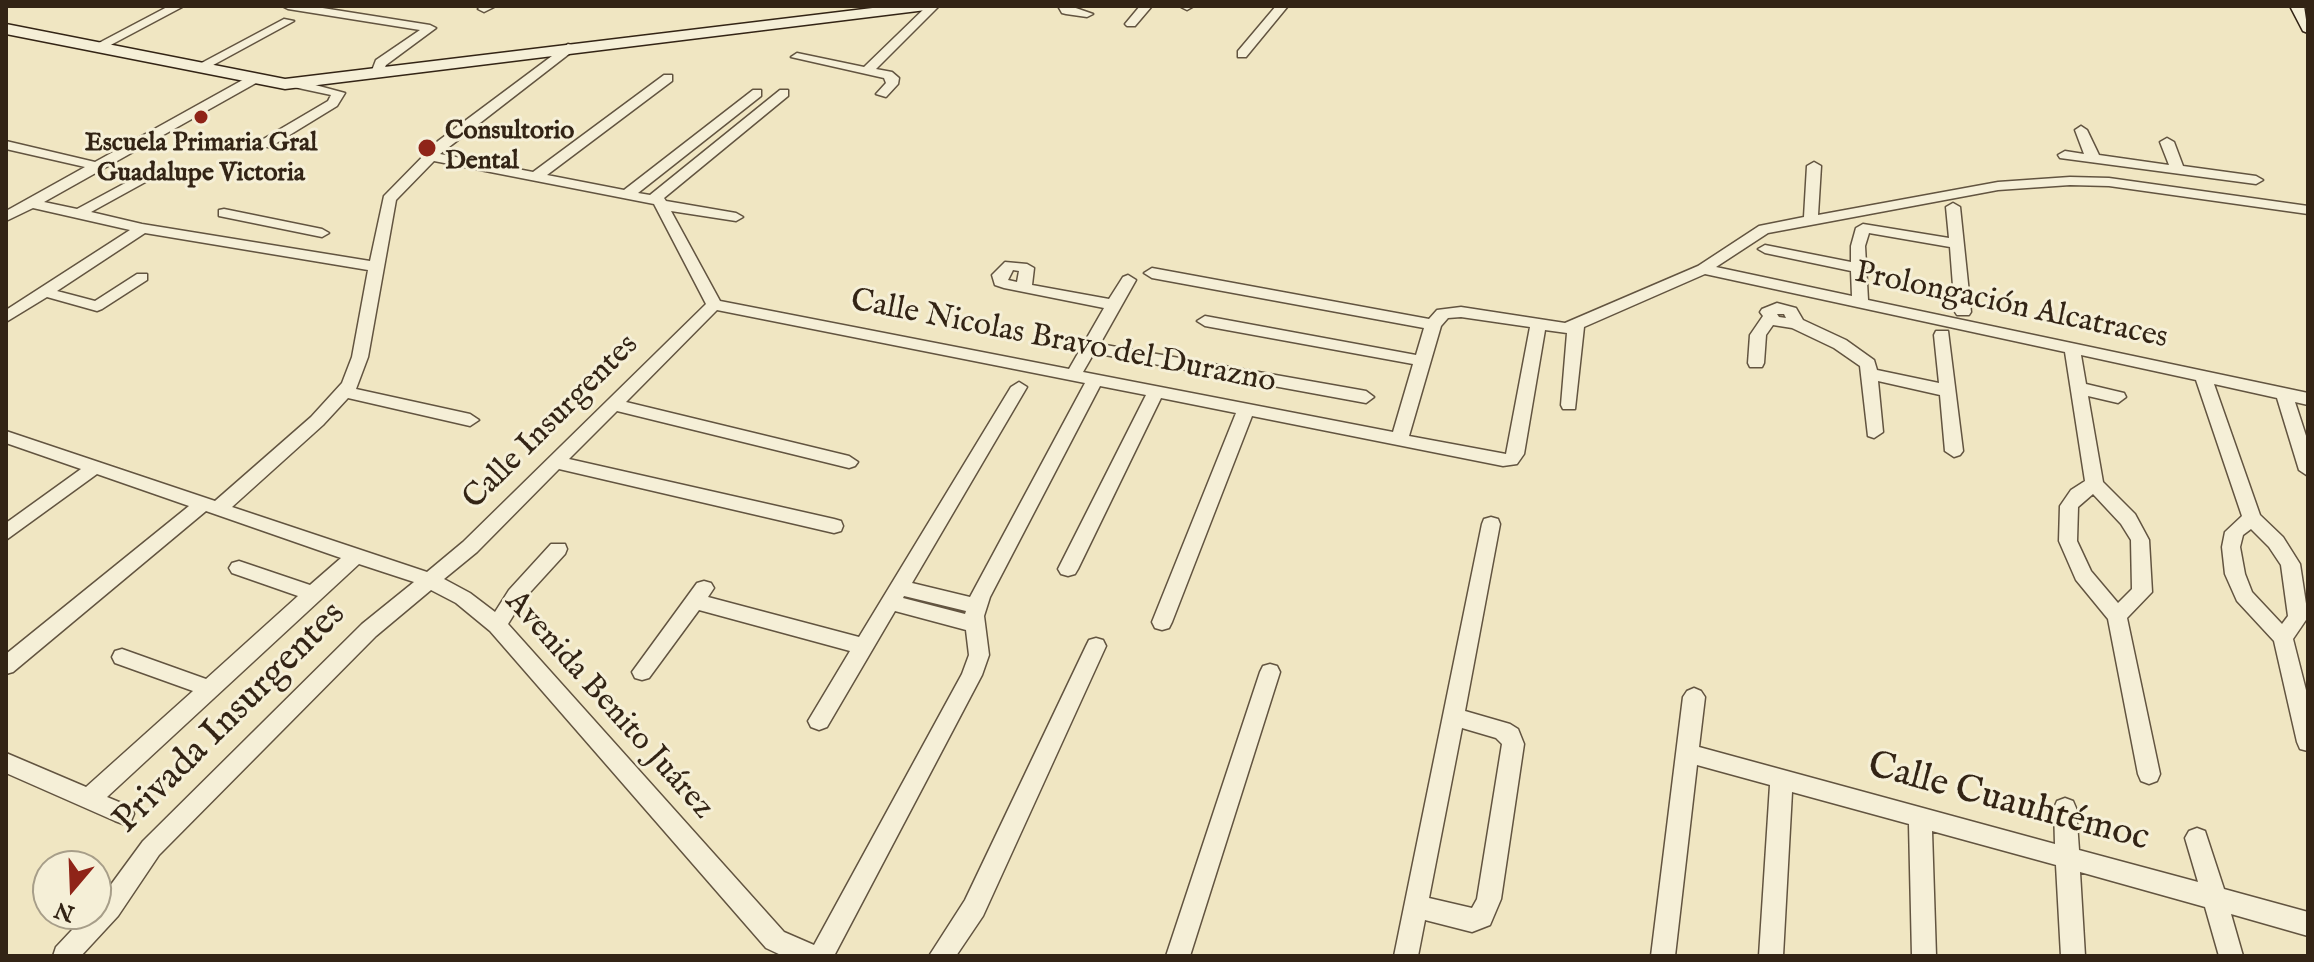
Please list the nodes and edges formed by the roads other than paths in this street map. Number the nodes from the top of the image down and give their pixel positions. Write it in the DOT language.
graph roads {
  1 [pos="288,6"];
  2 [pos="926,6"];
  3 [pos="933,6"];
  4 [pos="1064,6"];
  5 [pos="1146,6"];
  6 [pos="1282,6"];
  7 [pos="2297,6"];
  8 [pos="906,7"];
  9 [pos="179,12"];
  10 [pos="1087,14"];
  11 [pos="288,21"];
  12 [pos="1131,24"];
  13 [pos="2308,28"];
  14 [pos="6,29"];
  15 [pos="101,45"];
  16 [pos="572,47"];
  17 [pos="119,49"];
  18 [pos="1242,54"];
  19 [pos="797,57"];
  20 [pos="200,67"];
  21 [pos="867,71"];
  22 [pos="377,73"];
  23 [pos="668,78"];
  24 [pos="252,80"];
  25 [pos="293,83"];
  26 [pos="757,93"];
  27 [pos="784,93"];
  28 [pos="882,94"];
  29 [pos="2081,130"];
  30 [pos="2167,142"];
  31 [pos="265,144"];
  32 [pos="6,145"];
  33 [pos="2065,155"];
  34 [pos="429,156"];
  35 [pos="2093,158"];
  36 [pos="2141,165"];
  37 [pos="96,166"];
  38 [pos="1814,166"];
  39 [pos="2178,170"];
  40 [pos="155,171"];
  41 [pos="537,176"];
  42 [pos="2256,180"];
  43 [pos="2149,187"];
  44 [pos="629,193"];
  45 [pos="658,202"];
  46 [pos="31,203"];
  47 [pos="1953,207"];
  48 [pos="2308,210"];
  49 [pos="224,213"];
  50 [pos="78,214"];
  51 [pos="6,217"];
  52 [pos="736,217"];
  53 [pos="248,218"];
  54 [pos="1811,219"];
  55 [pos="142,228"];
  56 [pos="322,233"];
  57 [pos="214,240"];
  58 [pos="1956,244"];
  59 [pos="1765,249"];
  60 [pos="377,267"];
  61 [pos="1859,268"];
  62 [pos="1703,269"];
  63 [pos="1152,273"];
  64 [pos="142,277"];
  65 [pos="1128,280"];
  66 [pos="1024,287"];
  67 [pos="1783,287"];
  68 [pos="44,292"];
  69 [pos="1860,303"];
  70 [pos="714,305"];
  71 [pos="1114,305"];
  72 [pos="1963,312"];
  73 [pos="1776,313"];
  74 [pos="6,317"];
  75 [pos="1205,321"];
  76 [pos="1433,325"];
  77 [pos="1576,325"];
  78 [pos="1538,326"];
  79 [pos="1942,335"];
  80 [pos="1090,347"];
  81 [pos="2072,348"];
  82 [pos="1423,361"];
  83 [pos="1756,363"];
  84 [pos="1217,370"];
  85 [pos="1871,374"];
  86 [pos="1073,376"];
  87 [pos="2203,376"];
  88 [pos="1095,380"];
  89 [pos="1019,387"];
  90 [pos="2079,388"];
  91 [pos="1948,391"];
  92 [pos="346,392"];
  93 [pos="1156,392"];
  94 [pos="2284,394"];
  95 [pos="1366,397"];
  96 [pos="2118,397"];
  97 [pos="2308,399"];
  98 [pos="1203,401"];
  99 [pos="613,404"];
  100 [pos="1569,405"];
  101 [pos="1246,410"];
  102 [pos="470,420"];
  103 [pos="1874,432"];
  104 [pos="6,437"];
  105 [pos="1400,438"];
  106 [pos="1954,451"];
  107 [pos="555,462"];
  108 [pos="849,462"];
  109 [pos="94,468"];
  110 [pos="2308,470"];
  111 [pos="2094,484"];
  112 [pos="212,506"];
  113 [pos="2252,518"];
  114 [pos="1491,524"];
  115 [pos="834,526"];
  116 [pos="6,533"];
  117 [pos="558,549"];
  118 [pos="356,555"];
  119 [pos="239,568"];
  120 [pos="1068,569"];
  121 [pos="429,580"];
  122 [pos="314,594"];
  123 [pos="895,594"];
  124 [pos="975,615"];
  125 [pos="2117,616"];
  126 [pos="1162,622"];
  127 [pos="497,625"];
  128 [pos="2283,638"];
  129 [pos="864,646"];
  130 [pos="1096,646"];
  131 [pos="122,657"];
  132 [pos="6,666"];
  133 [pos="642,672"];
  134 [pos="1270,672"];
  135 [pos="210,689"];
  136 [pos="1694,697"];
  137 [pos="1453,717"];
  138 [pos="819,721"];
  139 [pos="2308,742"];
  140 [pos="1688,753"];
  141 [pos="6,763"];
  142 [pos="2149,774"];
  143 [pos="1782,779"];
  144 [pos="88,800"];
  145 [pos="2065,808"];
  146 [pos="123,814"];
  147 [pos="1920,817"];
  148 [pos="2197,838"];
  149 [pos="2069,858"];
  150 [pos="2216,899"];
  151 [pos="1417,907"];
  152 [pos="2308,924"];
  153 [pos="940,954"];
  154 [pos="65,956"];
  155 [pos="811,956"];
  156 [pos="821,956"];
  157 [pos="1178,956"];
  158 [pos="1406,956"];
  159 [pos="1663,956"];
  160 [pos="1771,956"];
  161 [pos="1924,956"];
  162 [pos="2073,956"];
  163 [pos="2231,956"];
  1 -- 22 [label="street"];
  2 -- 8 [label="street"];
  3 -- 21 [label="street"];
  4 -- 10 [label="street"];
  5 -- 12 [label="street"];
  6 -- 18 [label="street"];
  7 -- 13 [label="street"];
  8 -- 16 [label="street"];
  9 -- 15 [label="street"];
  9 -- 17 [label="street"];
  11 -- 20 [label="street"];
  14 -- 15 [label="street"];
  15 -- 17 [label="street"];
  16 -- 22 [label="street"];
  16 -- 34 [label="street"];
  17 -- 20 [label="street"];
  19 -- 21 [label="street"];
  20 -- 24 [label="street"];
  21 -- 28 [label="street"];
  22 -- 25 [label="street"];
  23 -- 41 [label="street"];
  24 -- 25 [label="street"];
  24 -- 37 [label="street"];
  25 -- 31 [label="street"];
  26 -- 44 [label="street"];
  27 -- 45 [label="street"];
  29 -- 35 [label="street"];
  30 -- 39 [label="street"];
  32 -- 37 [label="street"];
  33 -- 35 [label="street"];
  34 -- 41 [label="street"];
  34 -- 60 [label="street"];
  35 -- 36 [label="street"];
  36 -- 39 [label="street"];
  36 -- 43 [label="street"];
  37 -- 46 [label="street"];
  38 -- 54 [label="street"];
  39 -- 42 [label="street"];
  40 -- 50 [label="street"];
  41 -- 44 [label="street"];
  43 -- 48 [label="street"];
  43 -- 54 [label="street"];
  44 -- 45 [label="street"];
  45 -- 52 [label="street"];
  45 -- 70 [label="street"];
  46 -- 50 [label="street"];
  46 -- 51 [label="street"];
  47 -- 58 [label="street"];
  49 -- 53 [label="street"];
  50 -- 55 [label="street"];
  53 -- 56 [label="street"];
  53 -- 57 [label="street"];
  54 -- 62 [label="street"];
  55 -- 57 [label="street"];
  55 -- 68 [label="street"];
  57 -- 60 [label="street"];
  58 -- 61 [label="street"];
  58 -- 72 [label="street"];
  59 -- 61 [label="street"];
  60 -- 92 [label="street"];
  61 -- 69 [label="street"];
  62 -- 67 [label="street, Prolongación Alcatraces"];
  62 -- 77 [label="street"];
  63 -- 76 [label="street"];
  64 -- 68 [label="street"];
  65 -- 71 [label="street"];
  66 -- 71 [label="street"];
  67 -- 69 [label="street, Prolongación Alcatraces"];
  67 -- 73 [label="street"];
  68 -- 74 [label="street"];
  69 -- 81 [label="street, Prolongación Alcatraces"];
  70 -- 86 [label="street, Calle Nicolas Bravo del Durazno"];
  70 -- 99 [label="street, Calle Insurgentes"];
  71 -- 80 [label="street"];
  73 -- 83 [label="street"];
  73 -- 85 [label="street"];
  75 -- 82 [label="street"];
  76 -- 78 [label="street"];
  76 -- 82 [label="street"];
  77 -- 78 [label="street"];
  77 -- 100 [label="street"];
  78 -- 105 [label="street, Calle Nicolas Bravo del Durazno"];
  79 -- 91 [label="street"];
  80 -- 84 [label="street"];
  80 -- 86 [label="street"];
  81 -- 87 [label="street, Prolongación Alcatraces"];
  81 -- 90 [label="street"];
  82 -- 105 [label="street"];
  84 -- 95 [label="street"];
  84 -- 98 [label="street"];
  85 -- 91 [label="street"];
  85 -- 103 [label="street"];
  86 -- 88 [label="street, Calle Nicolas Bravo del Durazno"];
  87 -- 94 [label="street, Prolongación Alcatraces"];
  87 -- 113 [label="street"];
  88 -- 93 [label="street, Calle Nicolas Bravo del Durazno"];
  88 -- 124 [label="street"];
  89 -- 123 [label="street"];
  90 -- 96 [label="street"];
  90 -- 111 [label="street"];
  91 -- 106 [label="street"];
  92 -- 102 [label="street"];
  92 -- 112 [label="street"];
  93 -- 98 [label="street, Calle Nicolas Bravo del Durazno"];
  93 -- 120 [label="street"];
  94 -- 97 [label="street, Prolongación Alcatraces"];
  94 -- 110 [label="street"];
  98 -- 101 [label="street, Calle Nicolas Bravo del Durazno"];
  99 -- 107 [label="street, Calle Insurgentes"];
  99 -- 108 [label="street"];
  101 -- 105 [label="street, Calle Nicolas Bravo del Durazno"];
  101 -- 126 [label="street"];
  104 -- 109 [label="street, Avenida Benito Juárez"];
  107 -- 115 [label="street"];
  107 -- 121 [label="street, Calle Insurgentes"];
  109 -- 112 [label="street, Avenida Benito Juárez"];
  109 -- 116 [label="street"];
  111 -- 125 [label="street"];
  111 -- 125 [label="street"];
  112 -- 118 [label="street, Avenida Benito Juárez"];
  112 -- 132 [label="street"];
  113 -- 128 [label="street"];
  113 -- 128 [label="street"];
  114 -- 137 [label="street"];
  117 -- 127 [label="street"];
  118 -- 121 [label="street, Avenida Benito Juárez"];
  118 -- 122 [label="street"];
  119 -- 122 [label="street"];
  121 -- 127 [label="street, Avenida Benito Juárez"];
  121 -- 154 [label="street, Privada Insurgentes"];
  122 -- 135 [label="street"];
  123 -- 124 [label="street"];
  123 -- 129 [label="street"];
  124 -- 156 [label="street"];
  125 -- 142 [label="street"];
  127 -- 155 [label="street, Avenida Benito Juárez"];
  128 -- 139 [label="street"];
  129 -- 133 [label="street"];
  129 -- 138 [label="street"];
  130 -- 153 [label="street"];
  131 -- 135 [label="street"];
  134 -- 157 [label="street"];
  135 -- 144 [label="street"];
  136 -- 140 [label="street"];
  137 -- 151 [label="street"];
  137 -- 151 [label="street"];
  140 -- 143 [label="street, Calle Cuauhtémoc"];
  140 -- 159 [label="street"];
  141 -- 144 [label="street"];
  143 -- 147 [label="street, Calle Cuauhtémoc"];
  143 -- 160 [label="street"];
  144 -- 146 [label="street"];
  145 -- 149 [label="street"];
  147 -- 149 [label="street, Calle Cuauhtémoc"];
  147 -- 161 [label="street"];
  148 -- 150 [label="street"];
  149 -- 150 [label="street, Calle Cuauhtémoc"];
  149 -- 162 [label="street"];
  150 -- 152 [label="street, Calle Cuauhtémoc"];
  150 -- 163 [label="street"];
  151 -- 158 [label="street"];
}
